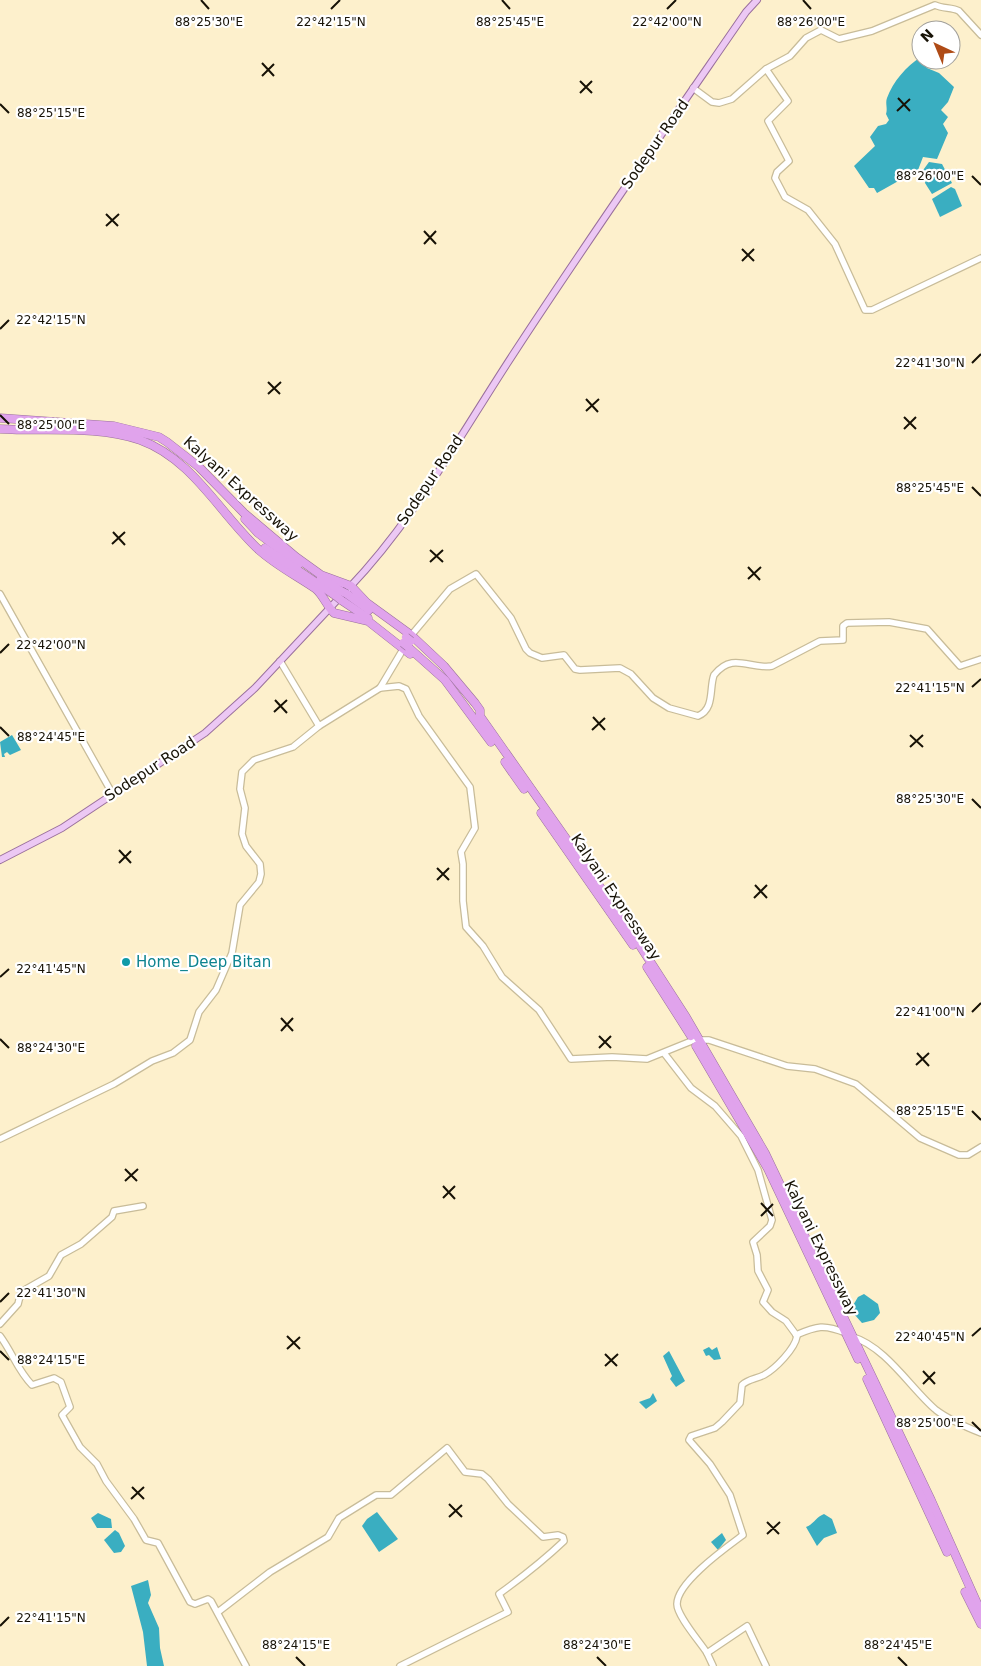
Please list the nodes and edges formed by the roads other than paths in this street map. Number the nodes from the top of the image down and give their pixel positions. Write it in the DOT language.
graph roads {
  1 [pos="757,0"];
  2 [pos="981,35"];
  3 [pos="766,69"];
  4 [pos="694,88"];
  5 [pos="981,258"];
  6 [pos="0,420"];
  7 [pos="0,427"];
  8 [pos="350,586"];
  9 [pos="0,594"];
  10 [pos="341,595"];
  11 [pos="329,608"];
  12 [pos="407,642"];
  13 [pos="981,659"];
  14 [pos="280,661"];
  15 [pos="380,688"];
  16 [pos="477,716"];
  17 [pos="319,726"];
  18 [pos="112,793"];
  19 [pos="0,860"];
  20 [pos="696,1040"];
  21 [pos="664,1053"];
  22 [pos="0,1139"];
  23 [pos="981,1148"];
  24 [pos="143,1206"];
  25 [pos="0,1324"];
  26 [pos="796,1335"];
  27 [pos="0,1336"];
  28 [pos="850,1336"];
  29 [pos="981,1433"];
  30 [pos="218,1612"];
  31 [pos="981,1612"];
  32 [pos="981,1624"];
  33 [pos="707,1653"];
  34 [pos="246,1666"];
  35 [pos="400,1666"];
  36 [pos="713,1666"];
  37 [pos="766,1666"];
  1 -- 4 [label="main road, Sodepur Road"];
  2 -- 3 [label="street"];
  3 -- 4 [label="street"];
  3 -- 5 [label="street"];
  4 -- 8 [label="main road, Sodepur Road"];
  6 -- 8 [label="highway, Kalyani Expressway"];
  6 -- 10 [label="highway"];
  7 -- 10 [label="highway"];
  7 -- 11 [label="highway, Kalyani Expressway"];
  8 -- 11 [label="main road, Sodepur Road"];
  8 -- 12 [label="highway, Kalyani Expressway"];
  9 -- 18 [label="street"];
  10 -- 12 [label="highway"];
  11 -- 12 [label="highway, Kalyani Expressway"];
  11 -- 14 [label="main road, Sodepur Road"];
  12 -- 13 [label="street"];
  12 -- 15 [label="street"];
  12 -- 16 [label="highway"];
  12 -- 16 [label="highway, Kalyani Expressway"];
  14 -- 17 [label="street"];
  14 -- 18 [label="main road, Sodepur Road"];
  15 -- 17 [label="street"];
  15 -- 21 [label="street"];
  16 -- 20 [label="highway, Kalyani Expressway"];
  17 -- 22 [label="street"];
  18 -- 19 [label="main road, Sodepur Road"];
  20 -- 21 [label="street"];
  20 -- 23 [label="street"];
  20 -- 28 [label="highway, Kalyani Expressway"];
  21 -- 26 [label="street"];
  24 -- 25 [label="street"];
  26 -- 28 [label="street"];
  26 -- 33 [label="street"];
  27 -- 30 [label="street"];
  28 -- 29 [label="street"];
  28 -- 31 [label="highway, Kalyani Expressway"];
  28 -- 32 [label="highway, Kalyani Expressway"];
  30 -- 34 [label="street"];
  30 -- 35 [label="street"];
  33 -- 36 [label="street"];
  33 -- 37 [label="street"];
}
